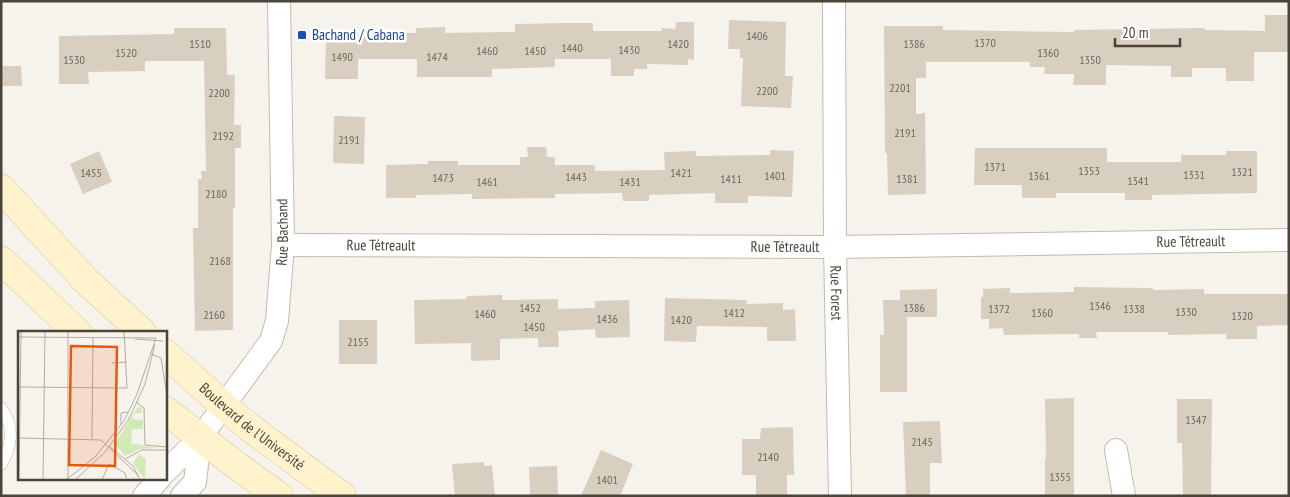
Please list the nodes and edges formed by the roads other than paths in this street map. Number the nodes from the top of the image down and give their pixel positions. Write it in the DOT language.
graph roads {
  1 [pos="279,1"];
  2 [pos="834,1"];
  3 [pos="1,188"];
  4 [pos="1289,240"];
  5 [pos="283,246"];
  6 [pos="835,247"];
  7 [pos="1,260"];
  8 [pos="76,331"];
  9 [pos="141,331"];
  10 [pos="166,354"];
  11 [pos="223,406"];
  12 [pos="1,408"];
  13 [pos="166,411"];
  14 [pos="200,438"];
  15 [pos="1116,450"];
  16 [pos="1,466"];
  17 [pos="166,471"];
  18 [pos="158,480"];
  19 [pos="144,496"];
  20 [pos="182,496"];
  21 [pos="279,496"];
  22 [pos="342,496"];
  23 [pos="840,496"];
  24 [pos="1124,496"];
  1 -- 5 [label="street, Rue Bachand"];
  2 -- 6 [label="street, Rue Forest"];
  3 -- 9 [label="main road"];
  4 -- 6 [label="street, Rue Tétreault"];
  5 -- 6 [label="street, Rue Tétreault"];
  5 -- 11 [label="street, Rue Bachand"];
  6 -- 23 [label="street, Rue Forest"];
  7 -- 8 [label="main road"];
  10 -- 11 [label="main road, Boulevard de l'Université"];
  11 -- 14 [label="street, Rue Bachand"];
  11 -- 22 [label="main road, Boulevard de l'Université"];
  12 -- 16 [label="lane"];
  13 -- 14 [label="main road"];
  14 -- 17 [label="street, Rue Bachand"];
  14 -- 20 [label="street, Rue Bachand"];
  14 -- 21 [label="main road"];
  15 -- 24 [label="street"];
  18 -- 19 [label="street"];
}
